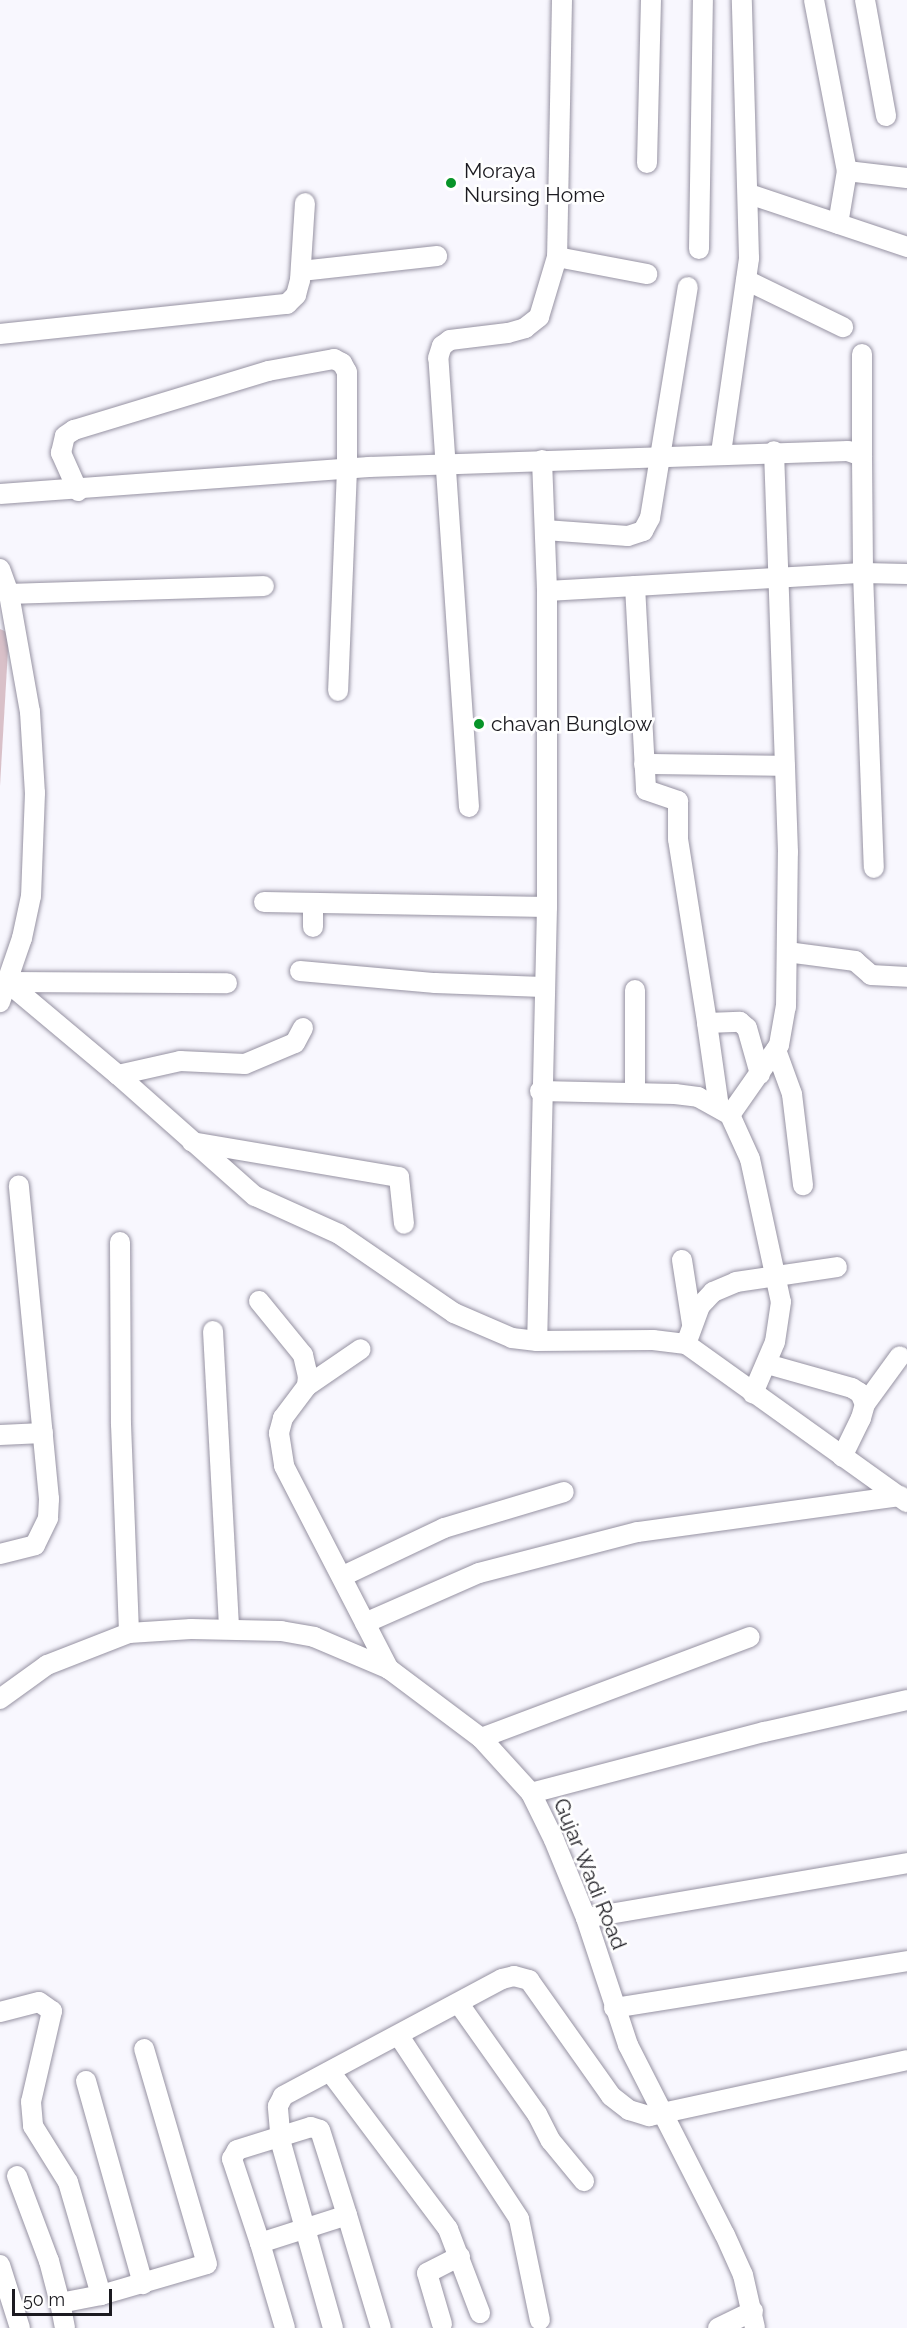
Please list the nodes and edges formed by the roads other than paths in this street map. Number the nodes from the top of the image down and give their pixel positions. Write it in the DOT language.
graph roads {
  1 [pos="562,0"];
  2 [pos="651,0"];
  3 [pos="703,0"];
  4 [pos="742,0"];
  5 [pos="814,0"];
  6 [pos="865,0"];
  7 [pos="886,116"];
  8 [pos="647,163"];
  9 [pos="847,171"];
  10 [pos="907,178"];
  11 [pos="749,194"];
  12 [pos="305,203"];
  13 [pos="838,224"];
  14 [pos="907,247"];
  15 [pos="699,249"];
  16 [pos="437,256"];
  17 [pos="557,257"];
  18 [pos="301,271"];
  19 [pos="647,274"];
  20 [pos="746,280"];
  21 [pos="688,287"];
  22 [pos="843,327"];
  23 [pos="0,334"];
  24 [pos="862,354"];
  25 [pos="774,452"];
  26 [pos="721,453"];
  27 [pos="660,456"];
  28 [pos="862,456"];
  29 [pos="542,460"];
  30 [pos="444,464"];
  31 [pos="347,469"];
  32 [pos="78,490"];
  33 [pos="0,494"];
  34 [pos="545,530"];
  35 [pos="0,569"];
  36 [pos="863,573"];
  37 [pos="907,574"];
  38 [pos="778,576"];
  39 [pos="264,586"];
  40 [pos="635,586"];
  41 [pos="547,591"];
  42 [pos="9,594"];
  43 [pos="338,692"];
  44 [pos="644,764"];
  45 [pos="785,766"];
  46 [pos="468,807"];
  47 [pos="874,868"];
  48 [pos="264,902"];
  49 [pos="313,904"];
  50 [pos="547,907"];
  51 [pos="313,927"];
  52 [pos="787,952"];
  53 [pos="300,970"];
  54 [pos="907,977"];
  55 [pos="7,982"];
  56 [pos="227,983"];
  57 [pos="543,987"];
  58 [pos="635,990"];
  59 [pos="0,1002"];
  60 [pos="707,1023"];
  61 [pos="303,1028"];
  62 [pos="776,1050"];
  63 [pos="760,1074"];
  64 [pos="118,1075"];
  65 [pos="540,1091"];
  66 [pos="635,1093"];
  67 [pos="724,1111"];
  68 [pos="192,1142"];
  69 [pos="19,1185"];
  70 [pos="803,1185"];
  71 [pos="404,1224"];
  72 [pos="120,1242"];
  73 [pos="681,1260"];
  74 [pos="837,1267"];
  75 [pos="778,1278"];
  76 [pos="259,1301"];
  77 [pos="692,1324"];
  78 [pos="213,1331"];
  79 [pos="537,1341"];
  80 [pos="686,1344"];
  81 [pos="361,1349"];
  82 [pos="900,1356"];
  83 [pos="766,1364"];
  84 [pos="307,1386"];
  85 [pos="753,1393"];
  86 [pos="865,1404"];
  87 [pos="43,1433"];
  88 [pos="0,1435"];
  89 [pos="842,1457"];
  90 [pos="564,1492"];
  91 [pos="904,1499"];
  92 [pos="0,1554"];
  93 [pos="343,1576"];
  94 [pos="365,1623"];
  95 [pos="229,1629"];
  96 [pos="129,1633"];
  97 [pos="750,1637"];
  98 [pos="389,1669"];
  99 [pos="0,1699"];
  100 [pos="907,1700"];
  101 [pos="481,1738"];
  102 [pos="531,1793"];
  103 [pos="907,1863"];
  104 [pos="586,1918"];
  105 [pos="907,1961"];
  106 [pos="459,2004"];
  107 [pos="614,2008"];
  108 [pos="0,2012"];
  109 [pos="399,2036"];
  110 [pos="144,2049"];
  111 [pos="907,2060"];
  112 [pos="331,2073"];
  113 [pos="86,2081"];
  114 [pos="661,2115"];
  115 [pos="280,2137"];
  116 [pos="17,2176"];
  117 [pos="584,2181"];
  118 [pos="347,2215"];
  119 [pos="303,2230"];
  120 [pos="260,2243"];
  121 [pos="460,2256"];
  122 [pos="0,2265"];
  123 [pos="143,2284"];
  124 [pos="101,2295"];
  125 [pos="60,2303"];
  126 [pos="480,2313"];
  127 [pos="754,2319"];
  128 [pos="540,2320"];
  129 [pos="441,2324"];
  130 [pos="20,2328"];
  131 [pos="65,2328"];
  132 [pos="285,2328"];
  133 [pos="333,2328"];
  134 [pos="381,2328"];
  135 [pos="718,2328"];
  1 -- 17 [label="street"];
  2 -- 8 [label="street"];
  3 -- 15 [label="street"];
  4 -- 11 [label="street"];
  5 -- 9 [label="street"];
  6 -- 7 [label="street"];
  9 -- 10 [label="street"];
  9 -- 13 [label="street"];
  11 -- 13 [label="street"];
  11 -- 20 [label="street"];
  12 -- 18 [label="street"];
  13 -- 14 [label="street"];
  16 -- 18 [label="street"];
  17 -- 19 [label="street"];
  17 -- 30 [label="street"];
  18 -- 23 [label="street"];
  20 -- 22 [label="street"];
  20 -- 26 [label="street"];
  21 -- 27 [label="street"];
  24 -- 28 [label="street"];
  25 -- 26 [label="street"];
  25 -- 28 [label="street"];
  25 -- 38 [label="street"];
  26 -- 27 [label="street"];
  27 -- 29 [label="street"];
  27 -- 34 [label="street"];
  28 -- 36 [label="street"];
  29 -- 30 [label="street"];
  29 -- 34 [label="street"];
  30 -- 31 [label="street"];
  30 -- 46 [label="street"];
  31 -- 32 [label="street"];
  31 -- 32 [label="street"];
  31 -- 43 [label="street"];
  32 -- 33 [label="street"];
  34 -- 41 [label="street"];
  35 -- 42 [label="street"];
  36 -- 37 [label="street"];
  36 -- 38 [label="street"];
  36 -- 47 [label="street"];
  38 -- 40 [label="street"];
  38 -- 45 [label="street"];
  39 -- 42 [label="street"];
  40 -- 41 [label="street"];
  40 -- 44 [label="street"];
  41 -- 50 [label="street"];
  42 -- 55 [label="street"];
  44 -- 45 [label="street"];
  44 -- 60 [label="street"];
  45 -- 52 [label="street"];
  48 -- 49 [label="street"];
  49 -- 50 [label="street"];
  49 -- 51 [label="street"];
  50 -- 57 [label="street"];
  52 -- 54 [label="street"];
  52 -- 62 [label="street"];
  53 -- 57 [label="street"];
  55 -- 56 [label="street"];
  55 -- 59 [label="street"];
  55 -- 64 [label="street"];
  57 -- 65 [label="street"];
  58 -- 66 [label="street"];
  60 -- 63 [label="street"];
  60 -- 67 [label="street"];
  61 -- 64 [label="street"];
  62 -- 63 [label="street"];
  62 -- 70 [label="street"];
  63 -- 67 [label="street"];
  64 -- 68 [label="street"];
  65 -- 66 [label="street"];
  65 -- 79 [label="street"];
  66 -- 67 [label="street"];
  67 -- 75 [label="street"];
  68 -- 71 [label="street"];
  68 -- 79 [label="street"];
  69 -- 87 [label="street"];
  72 -- 96 [label="street"];
  73 -- 77 [label="street"];
  74 -- 75 [label="street"];
  75 -- 77 [label="street"];
  75 -- 83 [label="street"];
  76 -- 84 [label="street"];
  77 -- 80 [label="street"];
  78 -- 95 [label="street"];
  79 -- 80 [label="street"];
  80 -- 85 [label="street"];
  81 -- 84 [label="street"];
  82 -- 86 [label="street"];
  83 -- 85 [label="street"];
  83 -- 86 [label="street"];
  84 -- 93 [label="street"];
  85 -- 89 [label="street"];
  86 -- 89 [label="street"];
  87 -- 88 [label="street"];
  87 -- 92 [label="street"];
  89 -- 91 [label="street"];
  90 -- 93 [label="street"];
  91 -- 94 [label="street"];
  93 -- 94 [label="street"];
  94 -- 98 [label="street"];
  95 -- 96 [label="street, Gujar Wadi Road"];
  95 -- 98 [label="street, Gujar Wadi Road"];
  96 -- 99 [label="street, Gujar Wadi Road"];
  97 -- 101 [label="street"];
  98 -- 101 [label="street, Gujar Wadi Road"];
  100 -- 102 [label="street"];
  101 -- 102 [label="street, Gujar Wadi Road"];
  102 -- 104 [label="street, Gujar Wadi Road"];
  103 -- 104 [label="street"];
  104 -- 107 [label="street, Gujar Wadi Road"];
  105 -- 107 [label="street"];
  106 -- 109 [label="street"];
  106 -- 114 [label="street"];
  106 -- 117 [label="street"];
  107 -- 114 [label="street, Gujar Wadi Road"];
  108 -- 124 [label="street"];
  109 -- 112 [label="street"];
  109 -- 128 [label="street"];
  110 -- 123 [label="street"];
  111 -- 114 [label="street"];
  112 -- 115 [label="street"];
  112 -- 121 [label="street"];
  113 -- 123 [label="street"];
  114 -- 127 [label="street, Gujar Wadi Road"];
  115 -- 118 [label="street"];
  115 -- 119 [label="street"];
  115 -- 120 [label="street"];
  116 -- 125 [label="street"];
  118 -- 119 [label="street"];
  118 -- 134 [label="street"];
  119 -- 120 [label="street"];
  119 -- 133 [label="street"];
  120 -- 132 [label="street"];
  121 -- 126 [label="street"];
  121 -- 129 [label="street"];
  122 -- 130 [label="street"];
  123 -- 124 [label="street"];
  124 -- 125 [label="street"];
  125 -- 131 [label="street"];
  127 -- 135 [label="street"];
}
